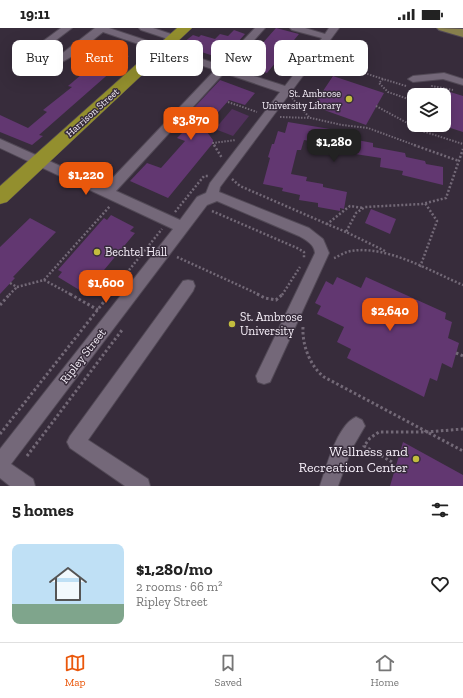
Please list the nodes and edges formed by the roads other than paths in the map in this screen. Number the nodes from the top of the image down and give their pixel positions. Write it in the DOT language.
graph roads {
  1 [pos="66,28"];
  2 [pos="101,28"];
  3 [pos="260,28"];
  4 [pos="295,28"];
  5 [pos="334,28"];
  6 [pos="443,28"];
  7 [pos="151,29"];
  8 [pos="179,33"];
  9 [pos="463,33"];
  10 [pos="327,37"];
  11 [pos="136,40"];
  12 [pos="172,40"];
  13 [pos="249,40"];
  14 [pos="136,73"];
  15 [pos="215,76"];
  16 [pos="243,76"];
  17 [pos="413,79"];
  18 [pos="463,82"];
  19 [pos="286,90"];
  20 [pos="0,143"];
  21 [pos="39,161"];
  22 [pos="107,192"];
  23 [pos="0,197"];
  24 [pos="222,198"];
  25 [pos="176,224"];
  26 [pos="188,286"];
  27 [pos="264,376"];
  28 [pos="356,426"];
  29 [pos="0,465"];
  30 [pos="26,486"];
  31 [pos="141,486"];
  32 [pos="329,486"];
  1 -- 2 [label="street"];
  2 -- 11 [label="street"];
  3 -- 13 [label="street"];
  4 -- 10 [label="street"];
  5 -- 10 [label="street, Ripley Street"];
  6 -- 9 [label="main road"];
  7 -- 8 [label="street"];
  8 -- 12 [label="highway, Harrison Street"];
  10 -- 19 [label="street, Ripley Street"];
  14 -- 21 [label="highway, Harrison Street"];
  15 -- 22 [label="street"];
  16 -- 19 [label="street"];
  17 -- 18 [label="street"];
  19 -- 24 [label="street, Ripley Street"];
  20 -- 21 [label="street"];
  21 -- 22 [label="street"];
  21 -- 23 [label="highway, Harrison Street"];
  22 -- 25 [label="street"];
  24 -- 25 [label="street, Ripley Street"];
  24 -- 27 [label="street"];
  25 -- 29 [label="street, Ripley Street"];
  26 -- 31 [label="street"];
  28 -- 32 [label="street"];
  29 -- 30 [label="street"];
}
